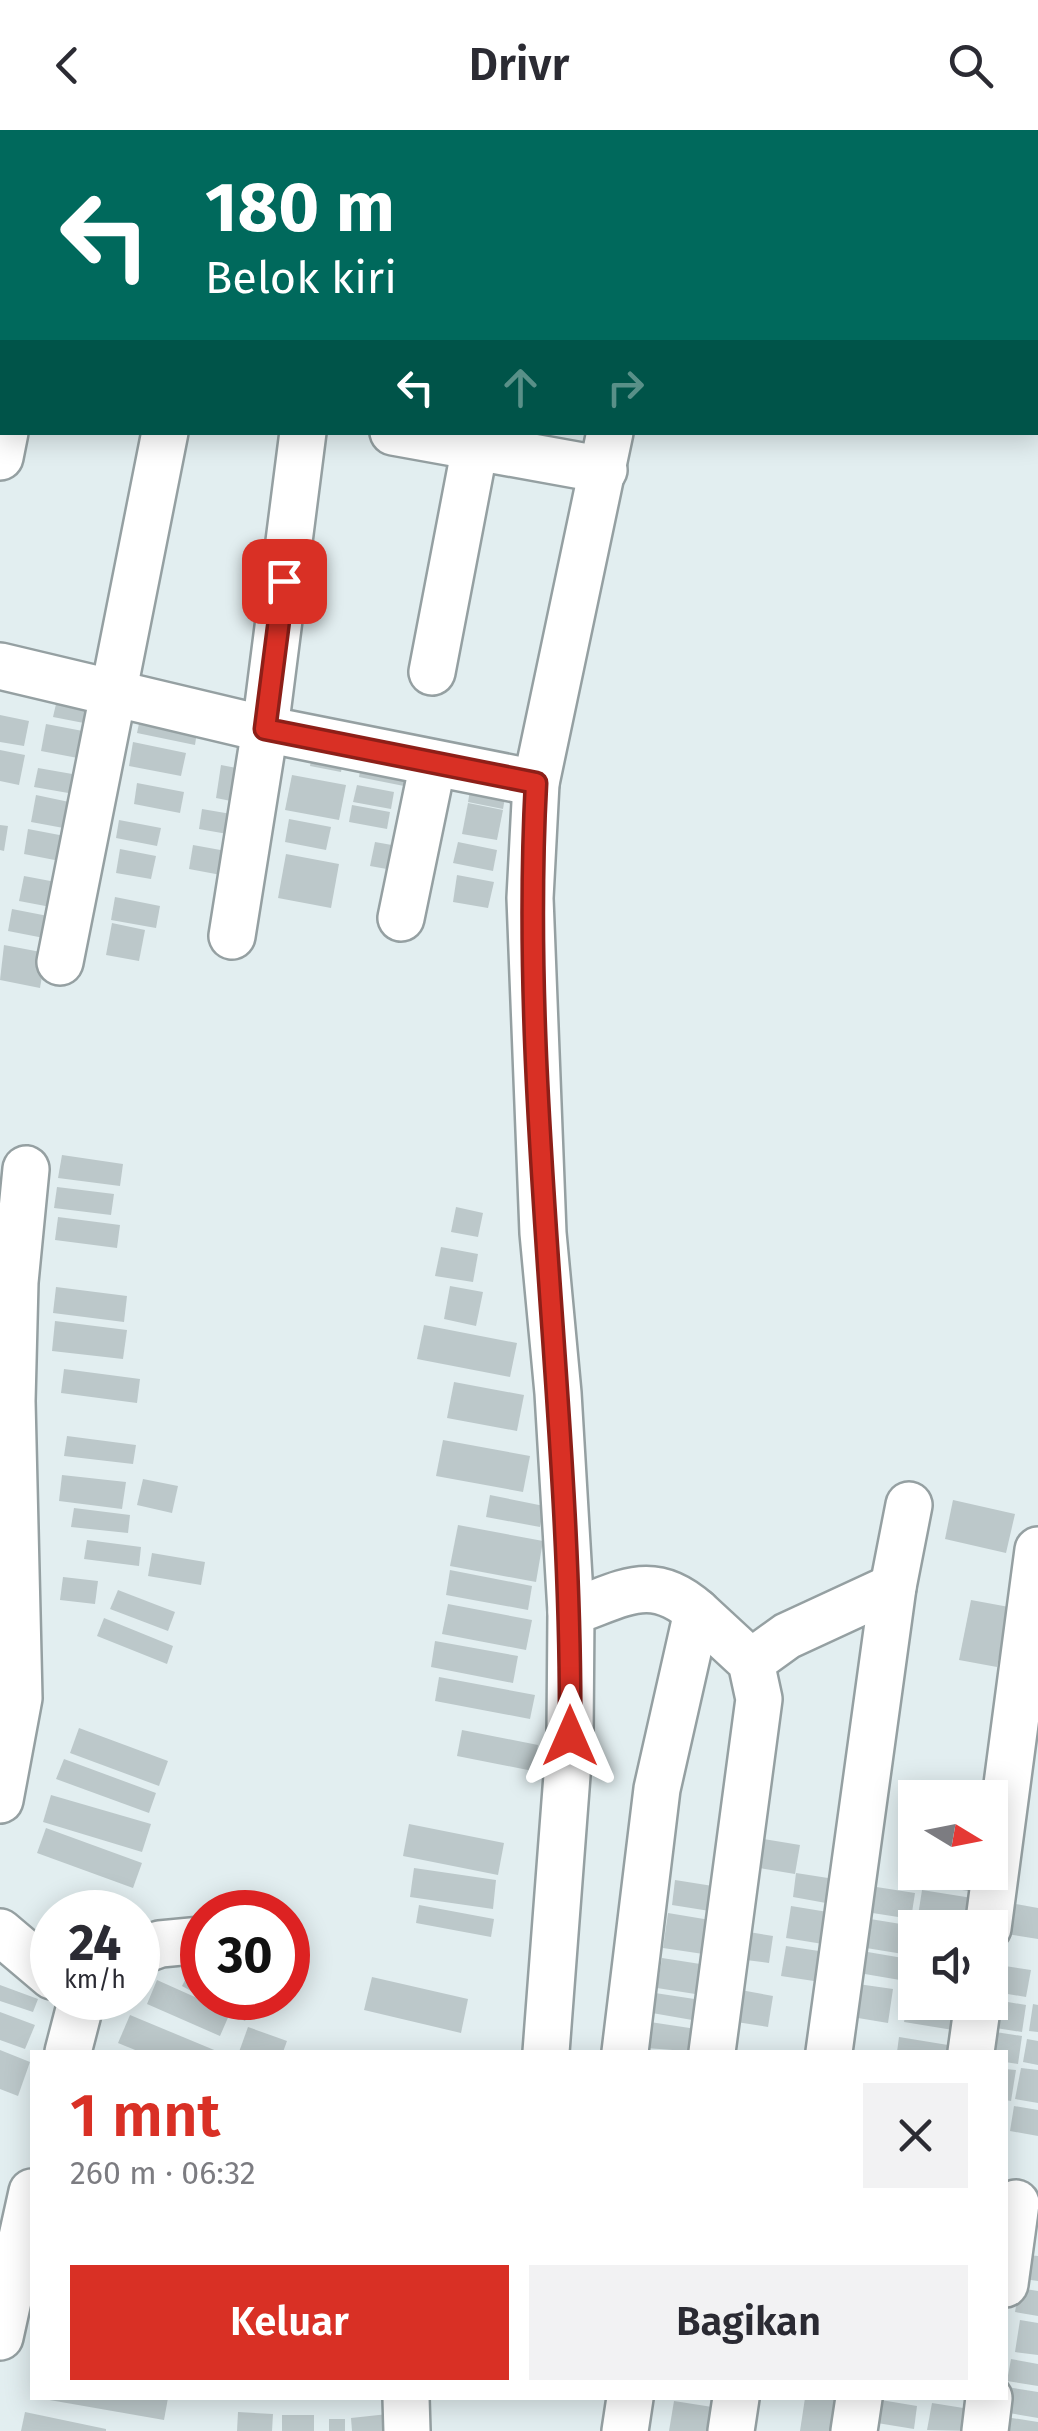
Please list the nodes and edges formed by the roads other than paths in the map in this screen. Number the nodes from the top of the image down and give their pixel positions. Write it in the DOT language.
graph roads {
  1 [pos="165,435"];
  2 [pos="303,435"];
  3 [pos="409,435"];
  4 [pos="475,447"];
  5 [pos="607,451"];
  6 [pos="0,666"];
  7 [pos="432,672"];
  8 [pos="113,694"];
  9 [pos="265,729"];
  10 [pos="433,763"];
  11 [pos="536,783"];
  12 [pos="402,918"];
  13 [pos="232,936"];
  14 [pos="60,962"];
  15 [pos="26,1169"];
  16 [pos="909,1505"];
  17 [pos="1038,1550"];
  18 [pos="893,1587"];
  19 [pos="571,1612"];
  20 [pos="698,1612"];
  21 [pos="751,1662"];
  22 [pos="0,1800"];
  23 [pos="990,1910"];
  24 [pos="0,1932"];
  25 [pos="30,1956"];
  26 [pos="72,2020"];
  27 [pos="975,2020"];
  28 [pos="68,2050"];
  29 [pos="546,2050"];
  30 [pos="625,2050"];
  31 [pos="712,2050"];
  32 [pos="829,2050"];
  33 [pos="971,2050"];
  34 [pos="30,2201"];
  35 [pos="1020,2203"];
  36 [pos="1008,2268"];
  37 [pos="0,2338"];
  38 [pos="30,2343"];
  39 [pos="406,2400"];
  40 [pos="630,2400"];
  41 [pos="736,2400"];
  42 [pos="858,2400"];
  43 [pos="989,2400"];
  44 [pos="406,2431"];
  45 [pos="625,2431"];
  46 [pos="731,2431"];
  47 [pos="854,2431"];
  48 [pos="985,2431"];
  1 -- 8 [label="street"];
  2 -- 9 [label="street"];
  3 -- 4 [label="street"];
  4 -- 5 [label="street"];
  4 -- 7 [label="street"];
  5 -- 11 [label="street"];
  6 -- 8 [label="street"];
  8 -- 9 [label="street"];
  8 -- 14 [label="street"];
  9 -- 10 [label="street"];
  9 -- 13 [label="street"];
  10 -- 11 [label="street"];
  10 -- 12 [label="street"];
  11 -- 19 [label="street"];
  15 -- 22 [label="street"];
  16 -- 18 [label="street"];
  17 -- 23 [label="street"];
  18 -- 21 [label="street"];
  18 -- 32 [label="street"];
  19 -- 20 [label="street"];
  19 -- 29 [label="street"];
  20 -- 21 [label="street"];
  20 -- 30 [label="street"];
  21 -- 31 [label="street"];
  24 -- 25 [label="street"];
  26 -- 28 [label="street"];
  27 -- 33 [label="street"];
  34 -- 37 [label="street"];
  35 -- 36 [label="street"];
  37 -- 38 [label="street"];
  39 -- 44 [label="street"];
  40 -- 45 [label="street"];
  41 -- 46 [label="street"];
  42 -- 47 [label="street"];
  43 -- 48 [label="street"];
}
